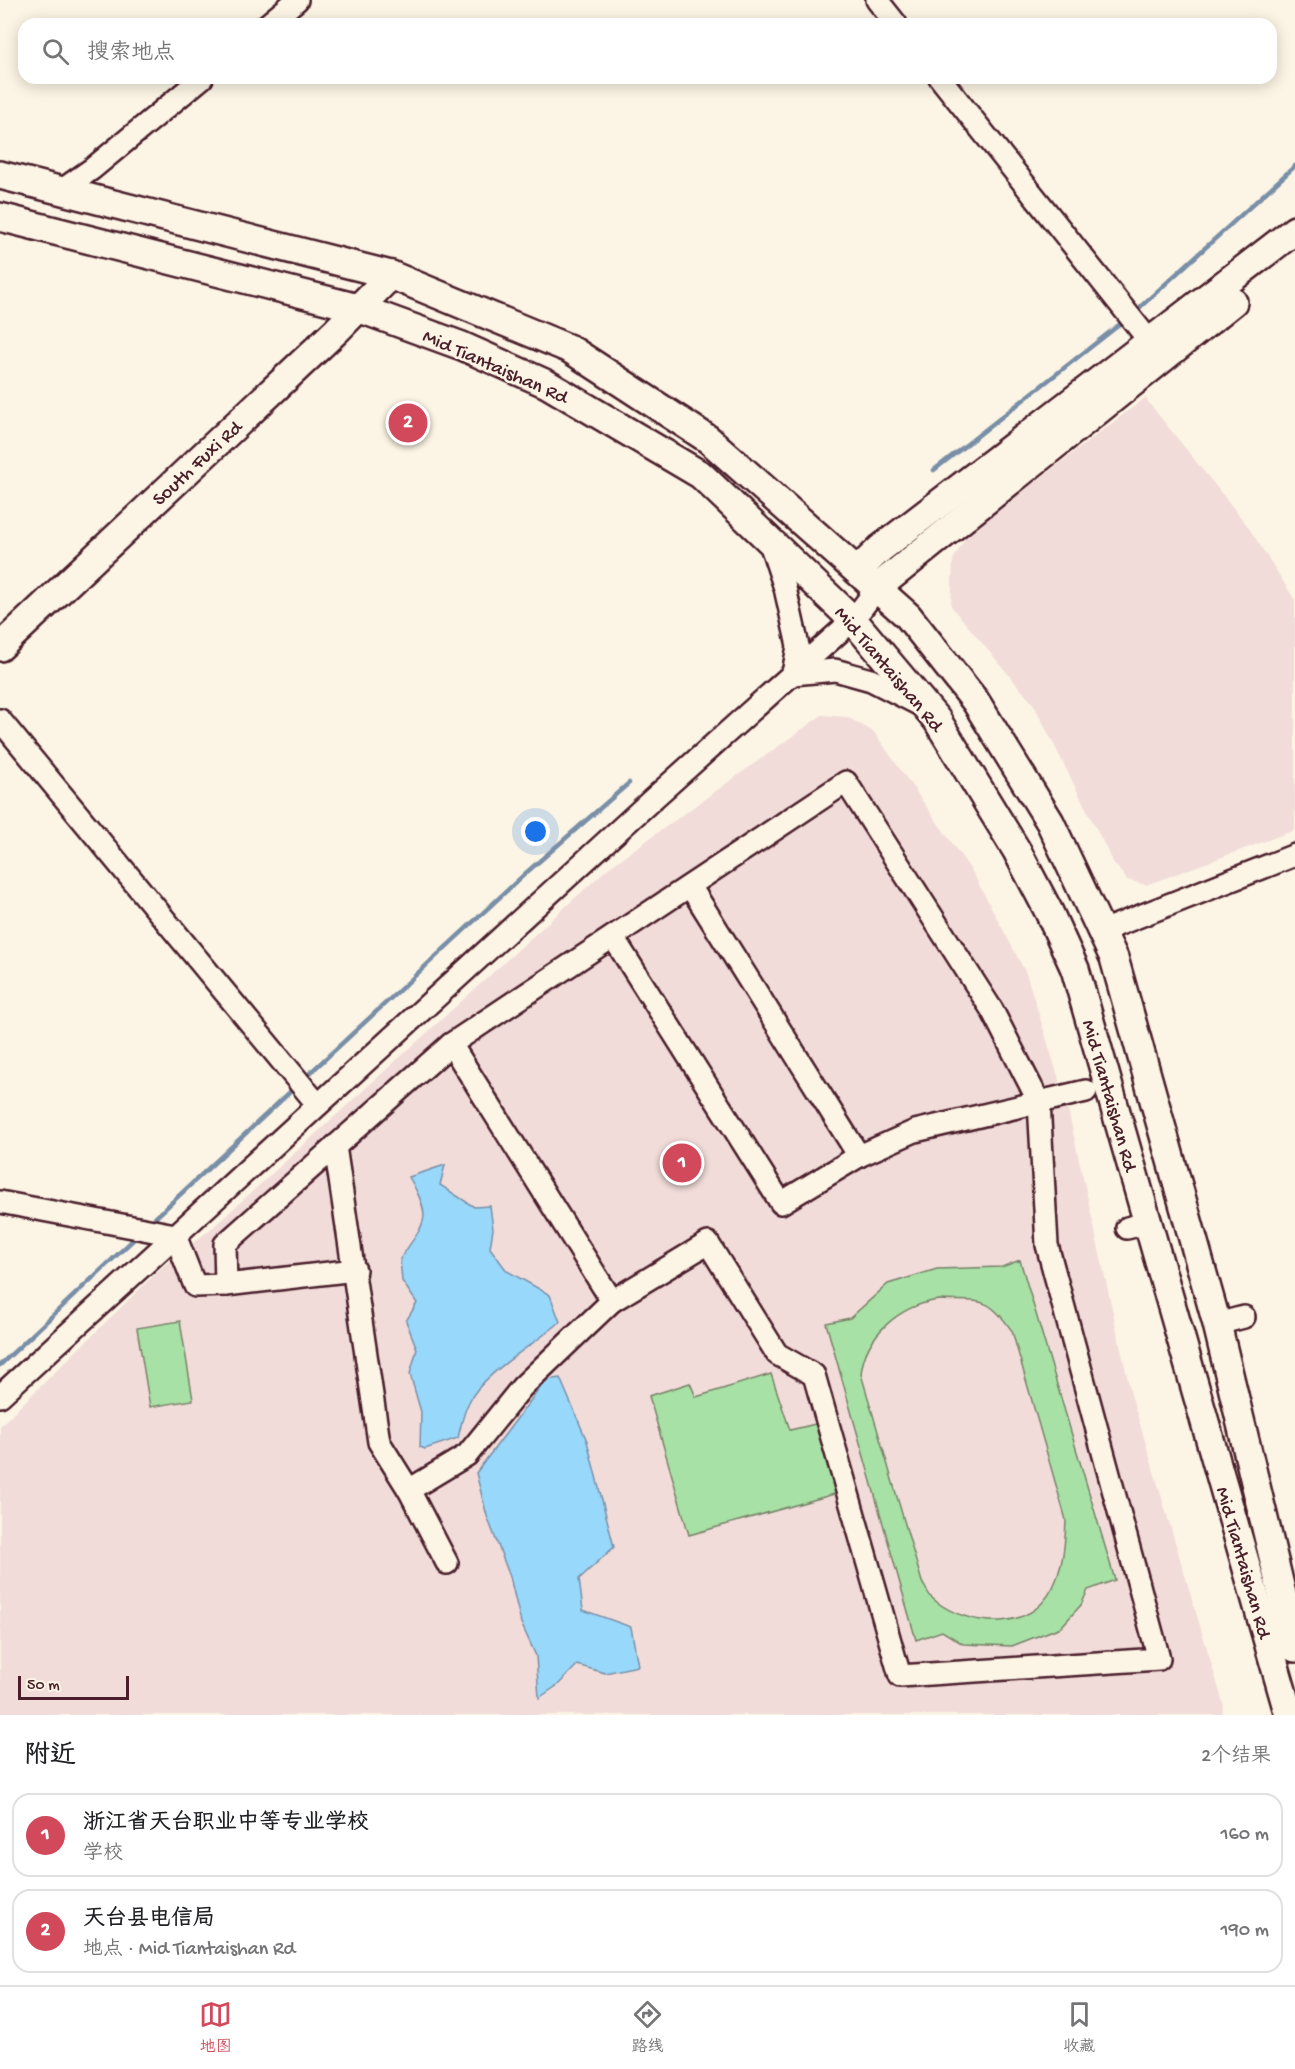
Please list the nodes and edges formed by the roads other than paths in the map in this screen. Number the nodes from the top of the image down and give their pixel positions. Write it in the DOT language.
graph roads {
  1 [pos="297,0"];
  2 [pos="877,0"];
  3 [pos="275,18"];
  4 [pos="891,18"];
  5 [pos="195,84"];
  6 [pos="945,84"];
  7 [pos="0,175"];
  8 [pos="62,190"];
  9 [pos="0,217"];
  10 [pos="1295,230"];
  11 [pos="1295,253"];
  12 [pos="391,275"];
  13 [pos="358,308"];
  14 [pos="1151,342"];
  15 [pos="768,539"];
  16 [pos="858,570"];
  17 [pos="878,587"];
  18 [pos="853,620"];
  19 [pos="0,647"];
  20 [pos="793,674"];
  21 [pos="927,709"];
  22 [pos="0,720"];
  23 [pos="1295,855"];
  24 [pos="690,886"];
  25 [pos="1102,931"];
  26 [pos="613,936"];
  27 [pos="451,1044"];
  28 [pos="1086,1091"];
  29 [pos="1039,1102"];
  30 [pos="318,1105"];
  31 [pos="335,1146"];
  32 [pos="859,1156"];
  33 [pos="0,1202"];
  34 [pos="175,1235"];
  35 [pos="355,1270"];
  36 [pos="226,1285"];
  37 [pos="612,1301"];
  38 [pos="1244,1317"];
  39 [pos="1217,1324"];
  40 [pos="0,1396"];
  41 [pos="409,1490"];
  42 [pos="447,1563"];
  43 [pos="1291,1611"];
  44 [pos="1289,1715"];
  1 -- 3 [label="street"];
  2 -- 4 [label="street"];
  5 -- 8 [label="street"];
  6 -- 14 [label="street"];
  7 -- 8 [label="main road, Mid Tiantaishan Rd"];
  8 -- 12 [label="main road, Mid Tiantaishan Rd"];
  9 -- 13 [label="main road, Mid Tiantaishan Rd"];
  10 -- 14 [label="main road"];
  11 -- 17 [label="main road"];
  12 -- 13 [label="main road, South Fuxi Rd"];
  12 -- 16 [label="main road, Mid Tiantaishan Rd"];
  13 -- 15 [label="main road, Mid Tiantaishan Rd"];
  13 -- 19 [label="main road, South Fuxi Rd"];
  14 -- 16 [label="main road"];
  15 -- 18 [label="main road, Mid Tiantaishan Rd"];
  15 -- 20 [label="street"];
  16 -- 17 [label="main road, Mid Tiantaishan Rd"];
  17 -- 18 [label="street"];
  17 -- 25 [label="main road, Mid Tiantaishan Rd"];
  18 -- 20 [label="street"];
  18 -- 21 [label="main road, Mid Tiantaishan Rd"];
  20 -- 21 [label="street"];
  20 -- 30 [label="street"];
  21 -- 44 [label="main road, Mid Tiantaishan Rd"];
  22 -- 30 [label="street"];
  23 -- 25 [label="street"];
  24 -- 26 [label="street"];
  24 -- 29 [label="street"];
  24 -- 32 [label="street"];
  25 -- 39 [label="main road, Mid Tiantaishan Rd"];
  26 -- 27 [label="street"];
  26 -- 32 [label="street"];
  27 -- 31 [label="street"];
  27 -- 37 [label="street"];
  28 -- 29 [label="street"];
  29 -- 32 [label="street"];
  29 -- 37 [label="street"];
  30 -- 34 [label="street"];
  31 -- 35 [label="street"];
  31 -- 36 [label="street"];
  33 -- 34 [label="street"];
  34 -- 36 [label="street"];
  34 -- 40 [label="street"];
  35 -- 36 [label="street"];
  35 -- 41 [label="street"];
  37 -- 41 [label="street"];
  38 -- 39 [label="street"];
  39 -- 43 [label="main road, Mid Tiantaishan Rd"];
  41 -- 42 [label="street"];
}
